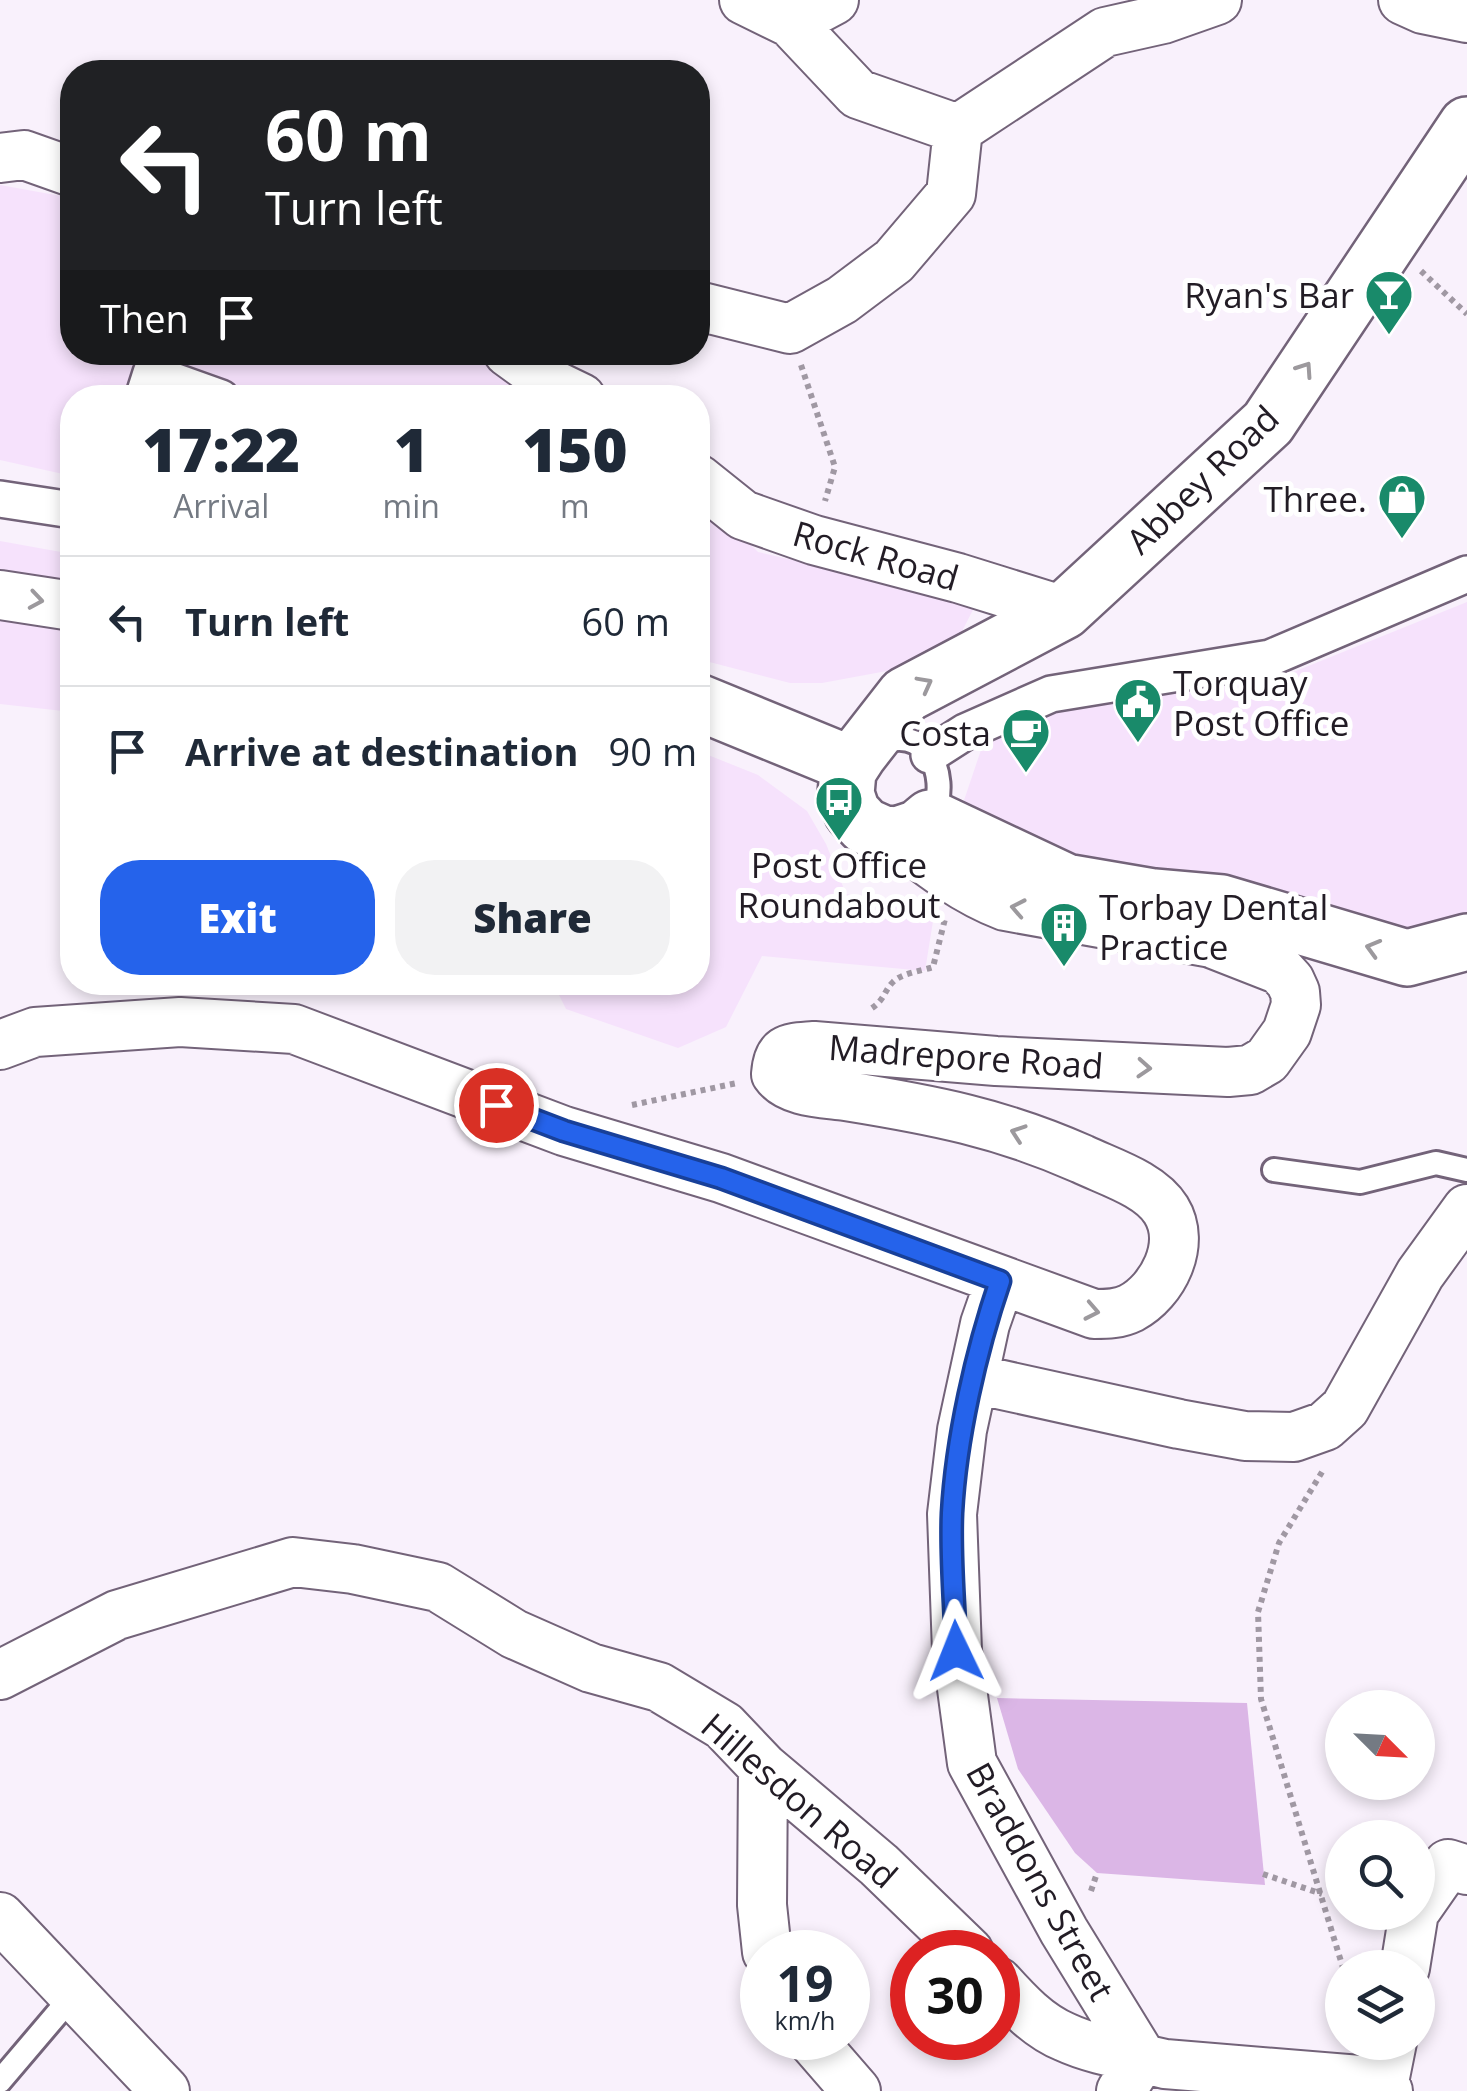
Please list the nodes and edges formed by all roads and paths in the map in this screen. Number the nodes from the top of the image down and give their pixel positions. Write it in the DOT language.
graph roads {
  1 [pos="744,0"];
  2 [pos="834,0"];
  3 [pos="1217,0"];
  4 [pos="1402,0"];
  5 [pos="1467,18"];
  6 [pos="791,23"];
  7 [pos="1467,125"];
  8 [pos="958,129"];
  9 [pos="60,148"];
  10 [pos="12,157"];
  11 [pos="60,169"];
  12 [pos="1392,242"];
  13 [pos="710,309"];
  14 [pos="1467,314"];
  15 [pos="790,329"];
  16 [pos="526,365"];
  17 [pos="147,385"];
  18 [pos="184,385"];
  19 [pos="554,385"];
  20 [pos="710,489"];
  21 [pos="0,499"];
  22 [pos="60,508"];
  23 [pos="814,540"];
  24 [pos="1467,574"];
  25 [pos="0,594"];
  26 [pos="60,604"];
  27 [pos="1064,610"];
  28 [pos="710,706"];
  29 [pos="929,755"];
  30 [pos="856,759"];
  31 [pos="919,822"];
  32 [pos="1467,942"];
  33 [pos="933,968"];
  34 [pos="860,1007"];
  35 [pos="0,1045"];
  36 [pos="776,1074"];
  37 [pos="627,1106"];
  38 [pos="1274,1170"];
  39 [pos="1467,1170"];
  40 [pos="1467,1209"];
  41 [pos="1000,1281"];
  42 [pos="975,1378"];
  43 [pos="1325,1426"];
  44 [pos="0,1674"];
  45 [pos="763,1767"];
  46 [pos="1467,1870"];
  47 [pos="1264,1874"];
  48 [pos="1435,1883"];
  49 [pos="1322,1894"];
  50 [pos="0,1917"];
  51 [pos="765,1930"];
  52 [pos="946,1930"];
  53 [pos="1338,1950"];
  54 [pos="74,1994"];
  55 [pos="1020,2007"];
  56 [pos="829,2060"];
  57 [pos="1388,2072"];
  58 [pos="1132,2075"];
  59 [pos="0,2081"];
  60 [pos="165,2091"];
  61 [pos="856,2091"];
  1 -- 6 [label="street"];
  2 -- 6 [label="street"];
  3 -- 8 [label="street"];
  4 -- 5 [label="street"];
  6 -- 8 [label="street"];
  7 -- 12 [label="street, Abbey Road"];
  8 -- 15 [label="street"];
  9 -- 10 [label="street"];
  10 -- 11 [label="street"];
  12 -- 14 [label="path"];
  27 -- 12 [label="street, Abbey Road, one-way"];
  13 -- 15 [label="street"];
  15 -- 23 [label="path"];
  16 -- 19 [label="street"];
  17 -- 18 [label="street"];
  20 -- 23 [label="street, Rock Road"];
  21 -- 22 [label="street"];
  23 -- 27 [label="street, Rock Road"];
  24 -- 29 [label="street"];
  25 -- 26 [label="street, one-way"];
  30 -- 27 [label="street, Abbey Road, one-way"];
  28 -- 30 [label="street"];
  29 -- 30 [label="lane"];
  29 -- 31 [label="lane"];
  30 -- 31 [label="street"];
  32 -- 31 [label="street, one-way"];
  36 -- 31 [label="street, Madrepore Road, one-way"];
  33 -- 34 [label="path"];
  35 -- 41 [label="street"];
  36 -- 37 [label="path"];
  41 -- 36 [label="street, Madrepore Road, one-way"];
  38 -- 39 [label="lane"];
  40 -- 43 [label="street"];
  41 -- 42 [label="street, Braddons Street"];
  42 -- 43 [label="street"];
  42 -- 58 [label="street, Braddons Street"];
  43 -- 49 [label="path"];
  44 -- 45 [label="street, Hillesdon Road"];
  45 -- 51 [label="street"];
  45 -- 52 [label="street, Hillesdon Road"];
  46 -- 48 [label="street"];
  47 -- 49 [label="path"];
  49 -- 53 [label="path"];
  50 -- 54 [label="street"];
  54 -- 59 [label="lane"];
  54 -- 60 [label="street"];
  55 -- 58 [label="street"];
  56 -- 61 [label="street"];
  57 -- 58 [label="street"];
}
